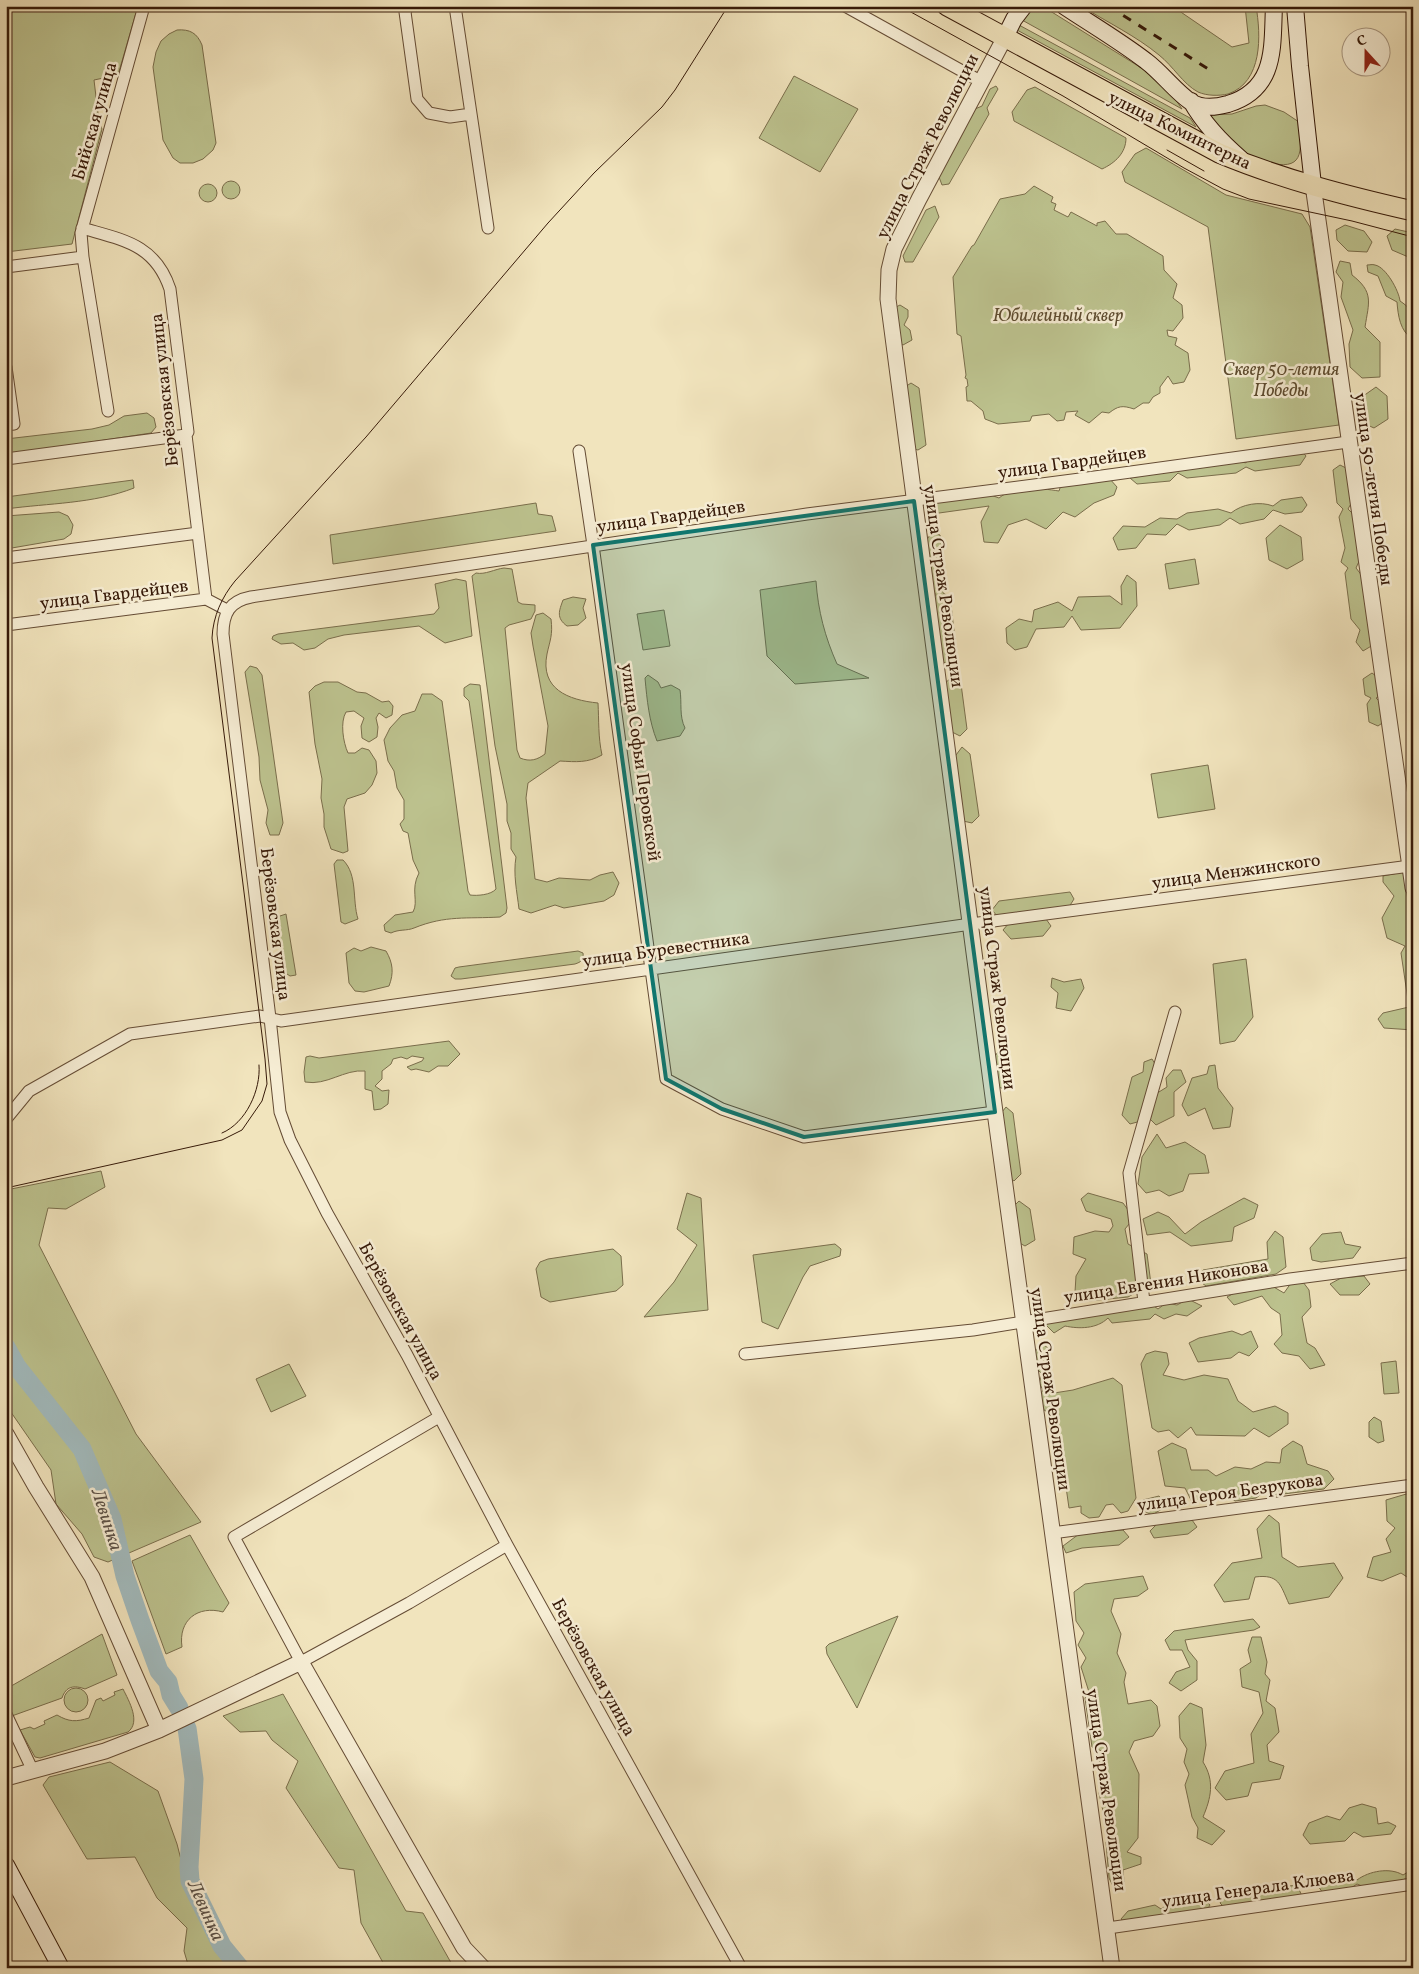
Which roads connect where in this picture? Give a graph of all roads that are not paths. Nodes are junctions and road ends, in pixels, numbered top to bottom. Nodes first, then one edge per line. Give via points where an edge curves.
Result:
1 (144, 6) edge
2 (408, 6) edge
3 (455, 6) edge
4 (845, 6) edge
5 (947, 6) edge
6 (1024, 6) edge
7 (1064, 6) edge
8 (1274, 6) edge
9 (1295, 6) edge
10 (1005, 38) junction
11 (982, 82) junction
12 (1191, 101) junction
13 (471, 114) junction
14 (1248, 166) junction
15 (1312, 186) junction
16 (1413, 211) edge
17 (82, 228) junction
18 (488, 228) dead end
19 (84, 257) junction
20 (6, 267) edge
21 (6, 367) edge
22 (108, 411) dead end
23 (6, 425) edge
24 (186, 435) junction
25 (1348, 442) junction
26 (578, 451) dead end
27 (6, 459) edge
28 (914, 501) junction
29 (198, 533) junction
30 (594, 545) junction
31 (6, 558) edge
32 (206, 599) junction
33 (227, 610) junction
34 (6, 625) edge
35 (1410, 866) junction
36 (1413, 888) edge
37 (1068, 912) joint
38 (971, 924) junction
39 (651, 969) junction
40 (1174, 1012) dead end
41 (270, 1018) junction
42 (994, 1112) junction
43 (6, 1119) edge
44 (1413, 1263) edge
45 (1144, 1302) junction
46 (1024, 1322) junction
47 (745, 1354) dead end
48 (439, 1417) junction
49 (6, 1434) edge
50 (1413, 1485) edge
51 (1052, 1533) junction
52 (507, 1545) junction
53 (301, 1662) junction
54 (6, 1714) edge
55 (159, 1730) junction
56 (33, 1771) junction
57 (6, 1778) edge
58 (6, 1865) edge
59 (1413, 1884) edge
60 (1108, 1928) junction
61 (61, 1968) edge
62 (483, 1968) edge
63 (741, 1968) edge
64 (1112, 1968) edge

1 - 17 street, Бийская улица
2 - 13 street via 405,12 417,99 428,113 450,117
3 - 13 street
4 - 11 street
5 - 10 main road, улица Коминтерна
6 - 10 main road
7 - 12 main road, улица Коминтерна via 1145,60
8 - 12 main road, улица Коминтерна via 1272,56 1256,88 1247,96 1227,104 1207,107
9 - 15 main road
10 - 11 street, улица Страж Революции
10 - 14 main road, улица Коминтерна via 1219,154
11 - 28 street, улица Страж Революции via 914,208 894,249 889,270 891,331
12 - 14 main road via 1218,140
13 - 18 street
14 - 15 main road, улица Коминтерна
15 - 16 main road, улица Коминтерна
15 - 25 street, улица 50-летия Победы
17 - 19 street, Бийская улица
17 - 24 street, Берёзовская улица via 141,248 164,272 170,289
19 - 20 street
19 - 22 street, Бийская улица
21 - 23 street via 14,424
24 - 27 street
24 - 29 street, Берёзовская улица
25 - 28 street, улица Гвардейцев
25 - 35 street, улица 50-летия Победы
26 - 30 street, улица Софьи Перовской
28 - 30 street, улица Гвардейцев
28 - 38 street, улица Страж Революции
29 - 31 street
29 - 32 street, Берёзовская улица
30 - 33 street, улица Гвардейцев via 251,597 233,603
30 - 39 street, улица Софьи Перовской
32 - 33 street, улица Гвардейцев
32 - 34 street, улица Гвардейцев
33 - 41 street, Берёзовская улица via 223,634
35 - 36 street, улица 50-летия Победы
35 - 37 street, улица Менжинского
37 - 38 street, улица Буревестника
38 - 39 street, улица Буревестника
38 - 42 street, улица Страж Революции
39 - 41 street, улица Буревестника via 281,1021
39 - 42 street, улица Софьи Перовской via 666,1079 722,1109 804,1137
40 - 45 street via 1129,1173
41 - 43 street, улица Буревестника via 260,1016 130,1034 29,1090
41 - 48 street, Берёзовская улица via 280,1112 290,1140
42 - 46 street, улица Страж Революции
44 - 45 street, улица Евгения Никонова
45 - 46 street, улица Евгения Никонова
46 - 47 street, улица Евгения Никонова
46 - 51 street, улица Страж Революции
48 - 52 street, Берёзовская улица
48 - 53 street via 234,1537
49 - 55 street via 92,1577
50 - 51 street, улица Героя Безрукова
51 - 60 street, улица Страж Революции
52 - 53 street
52 - 63 street, Берёзовская улица
53 - 55 street
53 - 62 street via 464,1948
54 - 56 street
55 - 56 street via 105,1751
56 - 57 street
58 - 61 main road
59 - 60 street, улица Генерала Клюева
60 - 64 street, улица Страж Революции

